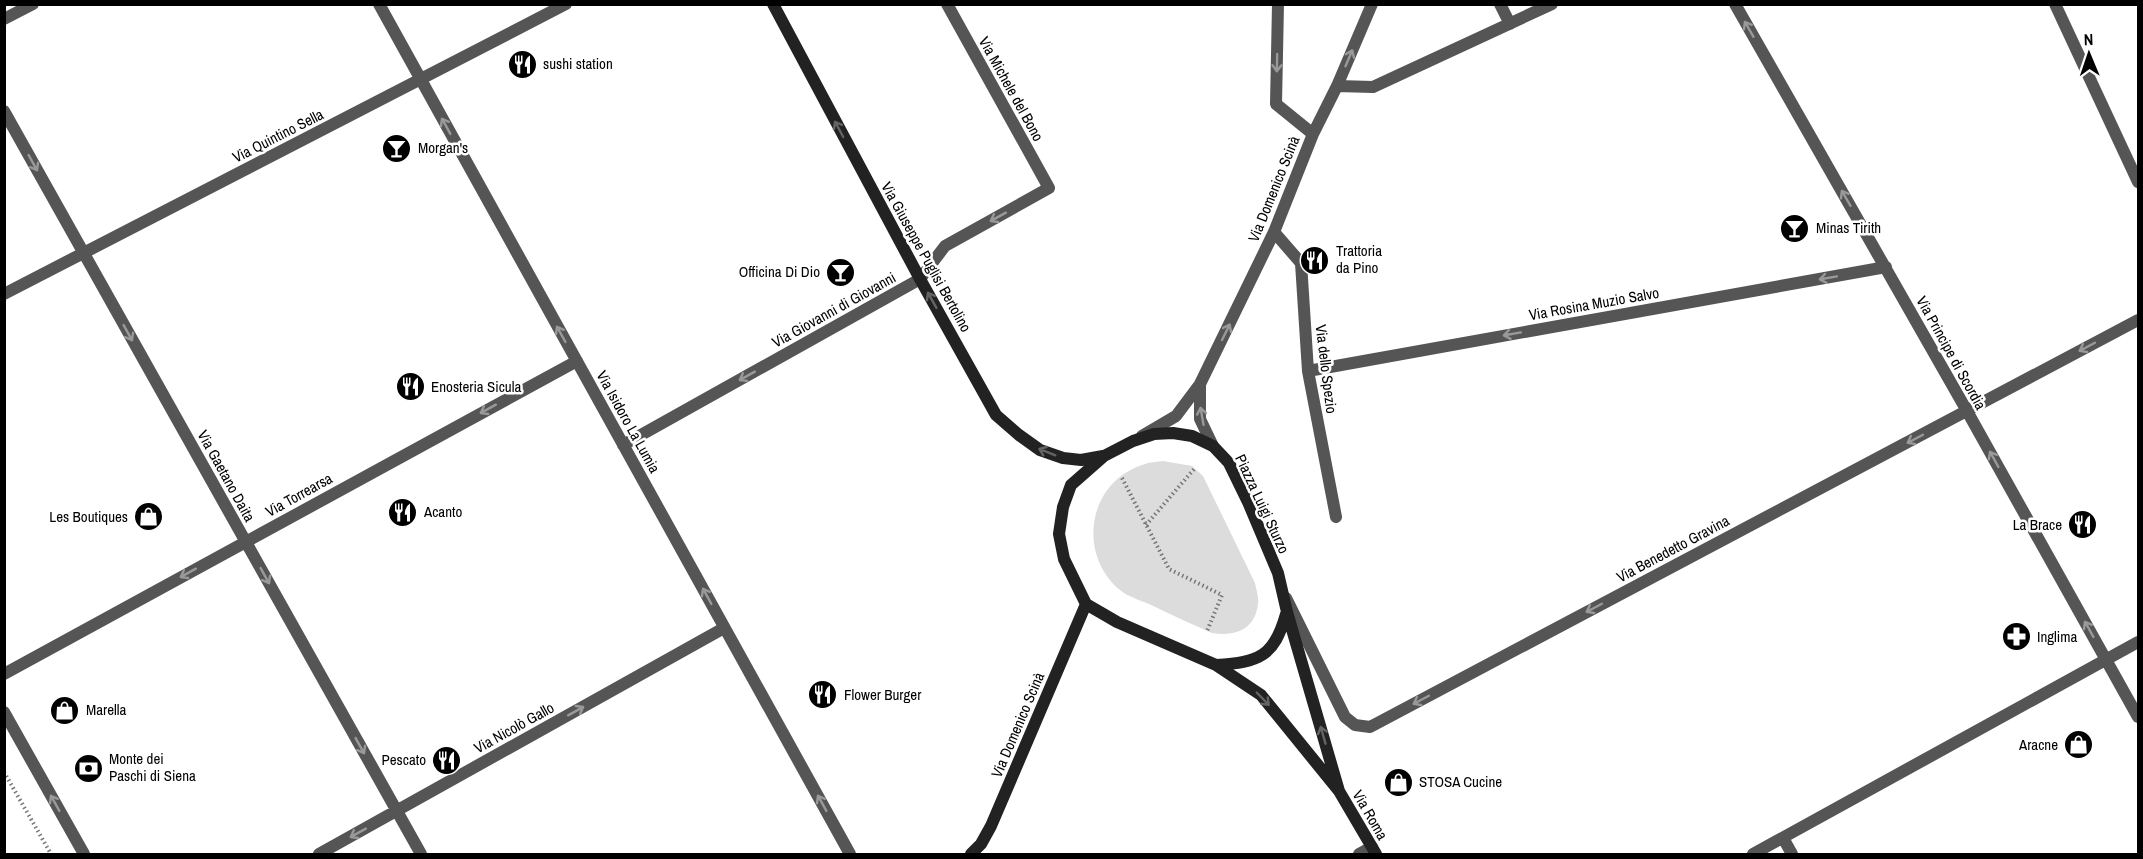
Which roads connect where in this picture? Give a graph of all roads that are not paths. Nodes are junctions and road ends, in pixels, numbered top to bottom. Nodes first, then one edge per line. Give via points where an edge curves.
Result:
1 (33, 4) edge
2 (379, 4) edge
3 (566, 4) edge
4 (773, 4) edge
5 (947, 4) edge
6 (1278, 4) edge
7 (1372, 4) edge
8 (1500, 4) edge
9 (1552, 4) edge
10 (1735, 4) edge
11 (2055, 4) edge
12 (4, 19) edge
13 (1510, 24) junction
14 (420, 80) junction
15 (1337, 86) junction
16 (4, 111) edge
17 (1313, 134) junction
18 (2139, 182) edge
19 (1049, 188) joint
20 (1274, 232) junction
21 (83, 253) junction
22 (1886, 267) junction
23 (920, 279) junction
24 (4, 294) edge
25 (2139, 320) edge
26 (576, 361) junction
27 (1308, 371) junction
28 (1200, 384) junction
29 (1967, 411) junction
30 (1133, 441) junction
31 (623, 445) junction
32 (1214, 446) junction
33 (1104, 456) junction
34 (1336, 517) dead end
35 (246, 541) junction
36 (1283, 592) junction
37 (1086, 604) junction
38 (1287, 612) junction
39 (724, 628) junction
40 (2139, 642) edge
41 (2106, 660) junction
42 (1216, 665) junction
43 (4, 674) edge
44 (4, 712) edge
45 (2139, 717) edge
46 (1339, 791) junction
47 (397, 811) junction
48 (1783, 838) junction
49 (1374, 851) edge
50 (84, 855) edge
51 (319, 855) edge
52 (421, 855) edge
53 (850, 855) edge
54 (971, 855) edge
55 (1359, 855) edge
56 (1754, 855) edge
57 (1792, 855) edge

1 - 12 street
2 - 14 street, Via Isidoro La Lumia
3 - 14 street, Via Quintino Sella
23 -> 4 street, Via Giuseppe Puglisi Bertolino
5 - 19 street, Via Michele del Bono
6 -> 17 street via 1276,104
15 -> 7 street, Via Domenico Scinà
8 - 13 street
9 - 13 street
22 -> 10 street, Via Principe di Scordia
11 - 18 street
13 - 15 street via 1373,87
14 - 21 street, Via Quintino Sella
26 -> 14 street, Via Isidoro La Lumia
15 - 17 street, Via Domenico Scinà
16 -> 21 street, Via Gaetano Daita
17 - 20 street, Via Domenico Scinà
19 -> 23 street, Via Giovanni di Giovanni via 945,246
20 - 27 street, Via dello Spezio via 1301,263
28 -> 20 street, Via Domenico Scinà
21 - 24 street, Via Quintino Sella
21 -> 35 street, Via Gaetano Daita
22 -> 27 street, Via Rosina Muzio Salvo
22 - 29 street, Via Principe di Scordia
23 -> 31 street, Via Giovanni di Giovanni
33 -> 23 street, Via Giuseppe Puglisi Bertolino via 1081,460 1040,450 996,415
25 -> 29 street, Via Benedetto Gravina
26 - 31 street, Via Isidoro La Lumia
26 -> 35 street, Via Torrearsa
27 - 34 street, Via dello Spezio
28 - 30 street, Via Domenico Scinà via 1176,416
32 -> 28 street via 1200,419
29 -> 36 street, Via Benedetto Gravina via 1370,727 1354,725 1345,717
41 -> 29 street, Via Principe di Scordia
30 - 32 street, Piazza Luigi Sturzo via 1173,433
30 - 33 street, Piazza Luigi Sturzo
39 -> 31 street, Via Isidoro La Lumia
32 - 36 street, Piazza Luigi Sturzo via 1229,463 1248,502
33 - 37 street, Piazza Luigi Sturzo via 1071,485 1059,534 1064,559
35 -> 43 street, Via Torrearsa
35 -> 47 street, Via Gaetano Daita
36 - 38 street, Piazza Luigi Sturzo
37 - 42 street via 1117,622
37 - 54 street, Via Domenico Scinà via 991,826
38 - 42 street via 1271,649 1256,659
46 -> 38 street, Piazza Luigi Sturzo
47 -> 39 street, Via Nicolò Gallo
53 -> 39 street, Via Isidoro La Lumia
40 - 41 street
41 - 45 street, Via Principe di Scordia
41 - 48 street
42 -> 46 street via 1261,695
50 -> 44 street
46 - 49 street, Via Roma
47 -> 51 street, Via Nicolò Gallo
47 - 52 street, Via Gaetano Daita
48 - 56 street
48 - 57 street
49 - 55 street

